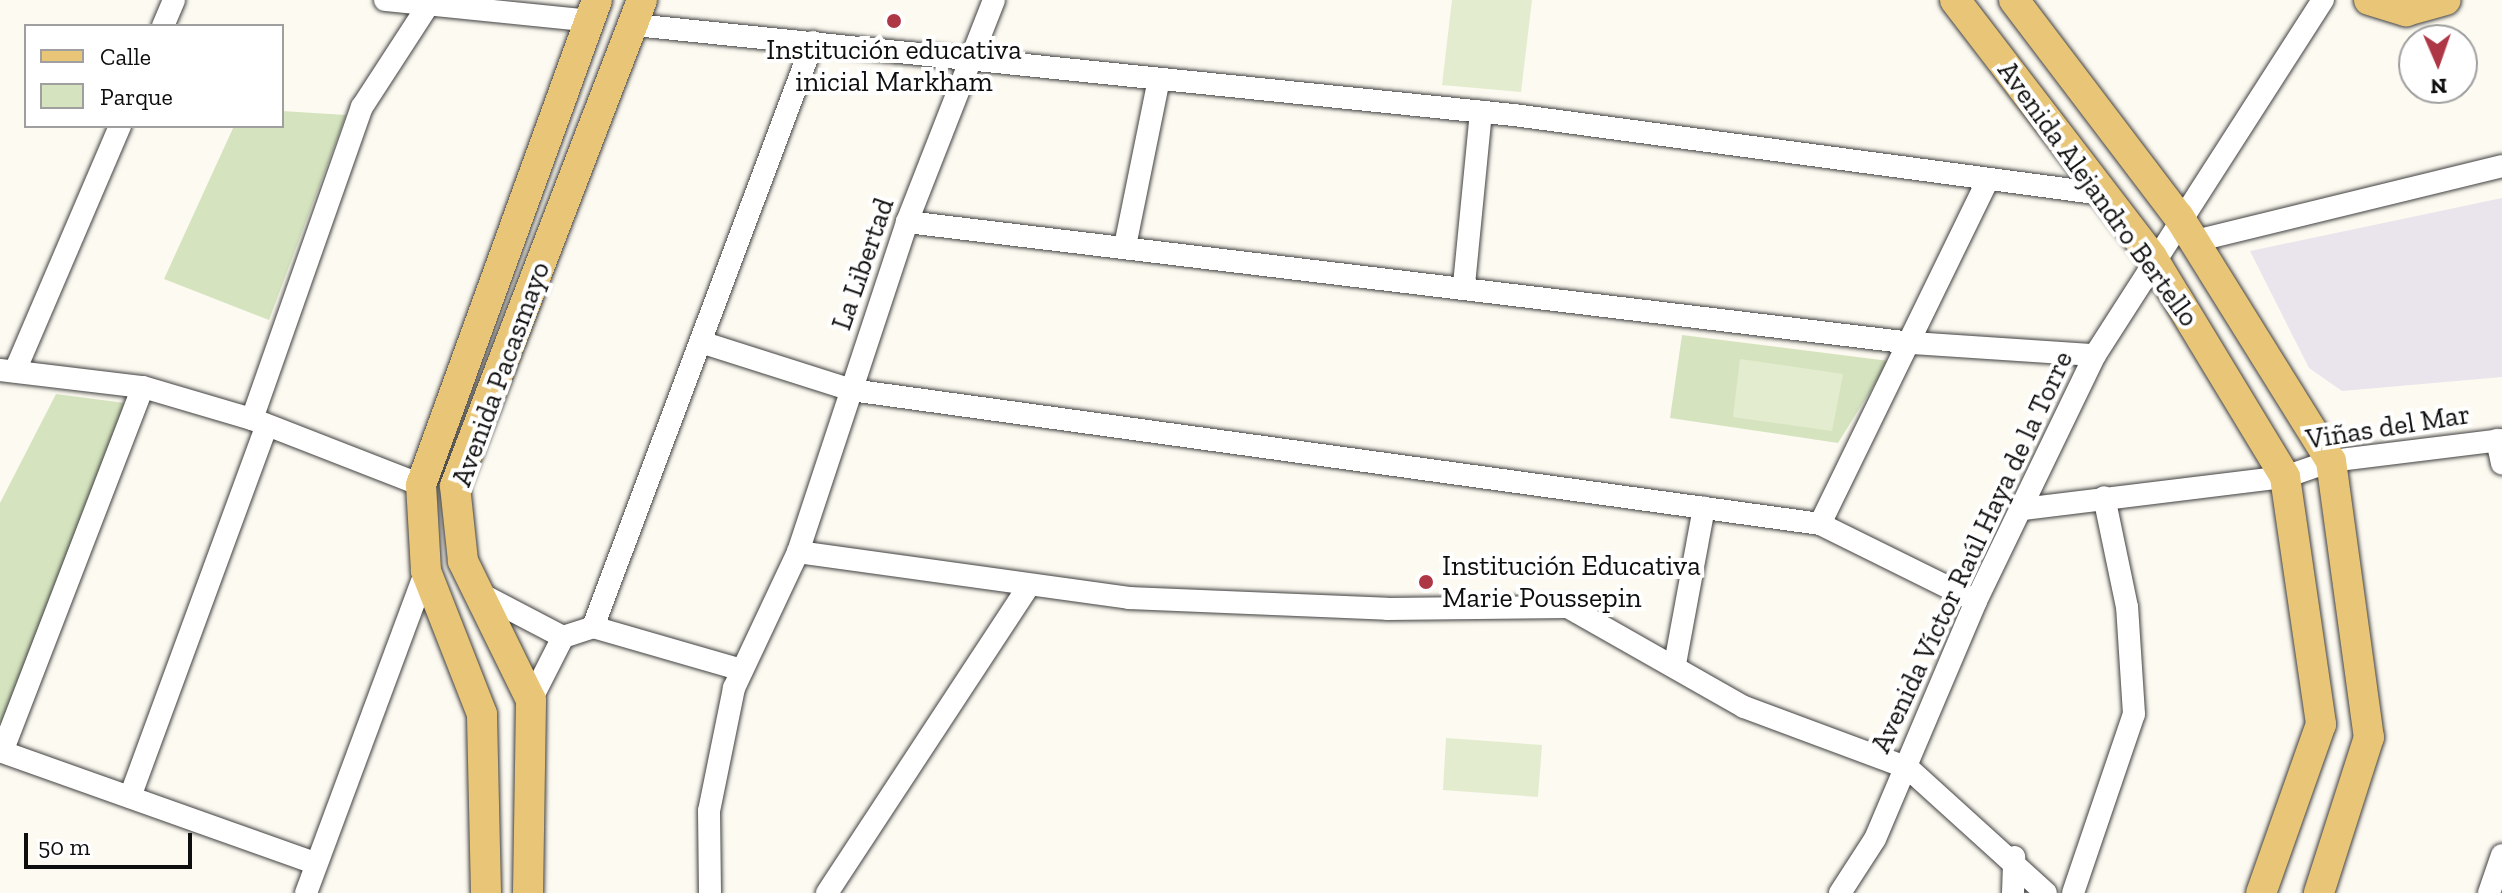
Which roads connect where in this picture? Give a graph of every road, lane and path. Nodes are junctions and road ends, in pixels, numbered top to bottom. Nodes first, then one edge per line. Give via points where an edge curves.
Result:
1 (174, 0) edge
2 (385, 0) edge
3 (994, 0) edge
4 (1955, 0) edge
5 (2014, 0) edge
6 (2323, 0) edge
7 (2369, 0) edge
8 (2446, 0) edge
9 (429, 4) junction
10 (594, 10) edge
11 (639, 12) edge
12 (164, 24) edge
13 (813, 42) junction
14 (974, 60) junction
15 (1159, 79) junction
16 (1481, 112) junction
17 (119, 128) edge
18 (2502, 166) edge
19 (1988, 180) junction
20 (2102, 194) junction
21 (907, 222) junction
22 (2187, 229) junction
23 (1125, 246) junction
24 (2152, 257) junction
25 (1464, 285) junction
26 (701, 342) junction
27 (1912, 343) junction
28 (2095, 355) junction
29 (465, 365) junction
30 (8, 371) edge
31 (496, 376) junction
32 (143, 387) junction
33 (851, 390) junction
34 (260, 422) junction
35 (2500, 440) edge
36 (2331, 461) junction
37 (2502, 463) edge
38 (2285, 477) junction
39 (421, 485) junction
40 (2104, 497) junction
41 (1704, 508) junction
42 (2023, 509) junction
43 (1820, 524) junction
44 (798, 552) junction
45 (426, 571) junction
46 (1027, 588) junction
47 (477, 592) junction
48 (1976, 601) junction
49 (593, 627) junction
50 (563, 637) junction
51 (1675, 664) junction
52 (742, 670) junction
53 (531, 700) junction
54 (1, 751) edge
55 (1908, 768) junction
56 (130, 797) junction
57 (2502, 855) edge
58 (2014, 857) junction
59 (314, 863) junction
60 (306, 893) edge
61 (486, 893) edge
62 (528, 893) edge
63 (710, 893) edge
64 (827, 893) edge
65 (1840, 893) edge
66 (2013, 893) edge
67 (2046, 893) edge
68 (2073, 893) edge
69 (2261, 893) edge
70 (2319, 893) edge
71 (2489, 893) edge

1 - 12 street
2 - 9 street
3 - 14 street, La Libertad
4 - 20 main road, Avenida Alejandro Bertello
5 - 22 main road, Avenida Alejandro Bertello
6 - 22 street, Avenida Víctor Raúl Haya de la Torre
7 - 8 main road via 2406,11
9 - 10 street
9 - 34 street via 362,107
10 - 29 main road, Avenida Pacasmayo
11 - 13 street
11 - 31 main road, Avenida Pacasmayo
13 - 14 street
13 - 26 street
14 - 15 street
14 - 21 street, La Libertad
15 - 16 street
15 - 23 street
16 - 19 street via 1780,146
16 - 25 street
17 - 30 street
18 - 22 street
19 - 20 street
19 - 27 street
20 - 24 main road, Avenida Alejandro Bertello
21 - 23 street
21 - 33 street, La Libertad
22 - 24 street, Avenida Víctor Raúl Haya de la Torre
22 - 36 main road, Avenida Alejandro Bertello
23 - 25 street
24 - 28 street, Avenida Víctor Raúl Haya de la Torre
24 - 38 main road, Avenida Alejandro Bertello
25 - 27 street
26 - 33 street
26 - 49 street
27 - 28 street
27 - 43 street
28 - 42 street, Avenida Víctor Raúl Haya de la Torre
29 - 31 main road
29 - 39 main road, Avenida Pacasmayo
30 - 32 street
31 - 47 main road, Avenida Pacasmayo via 455,486 463,561
32 - 34 street
32 - 54 street
33 - 41 street
33 - 44 street, La Libertad
34 - 39 street
34 - 56 street
35 - 36 street, Viñas del Mar
35 - 37 street
36 - 38 street, Viñas del Mar
36 - 70 main road, Avenida Alejandro Bertello via 2369,737
38 - 40 street, Viñas del Mar
38 - 69 main road, Avenida Alejandro Bertello via 2321,724
39 - 45 main road, Avenida Pacasmayo
40 - 42 street, Viñas del Mar
40 - 68 street via 2127,607 2134,714
41 - 43 street
41 - 51 street
42 - 48 street, Avenida Víctor Raúl Haya de la Torre
43 - 48 street
44 - 46 street
44 - 52 street, La Libertad
45 - 59 street
45 - 61 main road, Avenida Pacasmayo via 482,714
46 - 51 street via 1387,609 1568,607
46 - 64 street
47 - 50 street
47 - 53 main road, Avenida Pacasmayo
48 - 55 street, Avenida Víctor Raúl Haya de la Torre
49 - 50 street
49 - 52 street
50 - 53 street
51 - 55 street via 1744,707
52 - 63 street, La Libertad via 719,741
53 - 62 main road, Avenida Pacasmayo
54 - 56 street
55 - 58 street
55 - 65 street, Avenida Víctor Raúl Haya de la Torre
56 - 59 street
57 - 71 street
58 - 66 street
58 - 67 street
59 - 60 street

